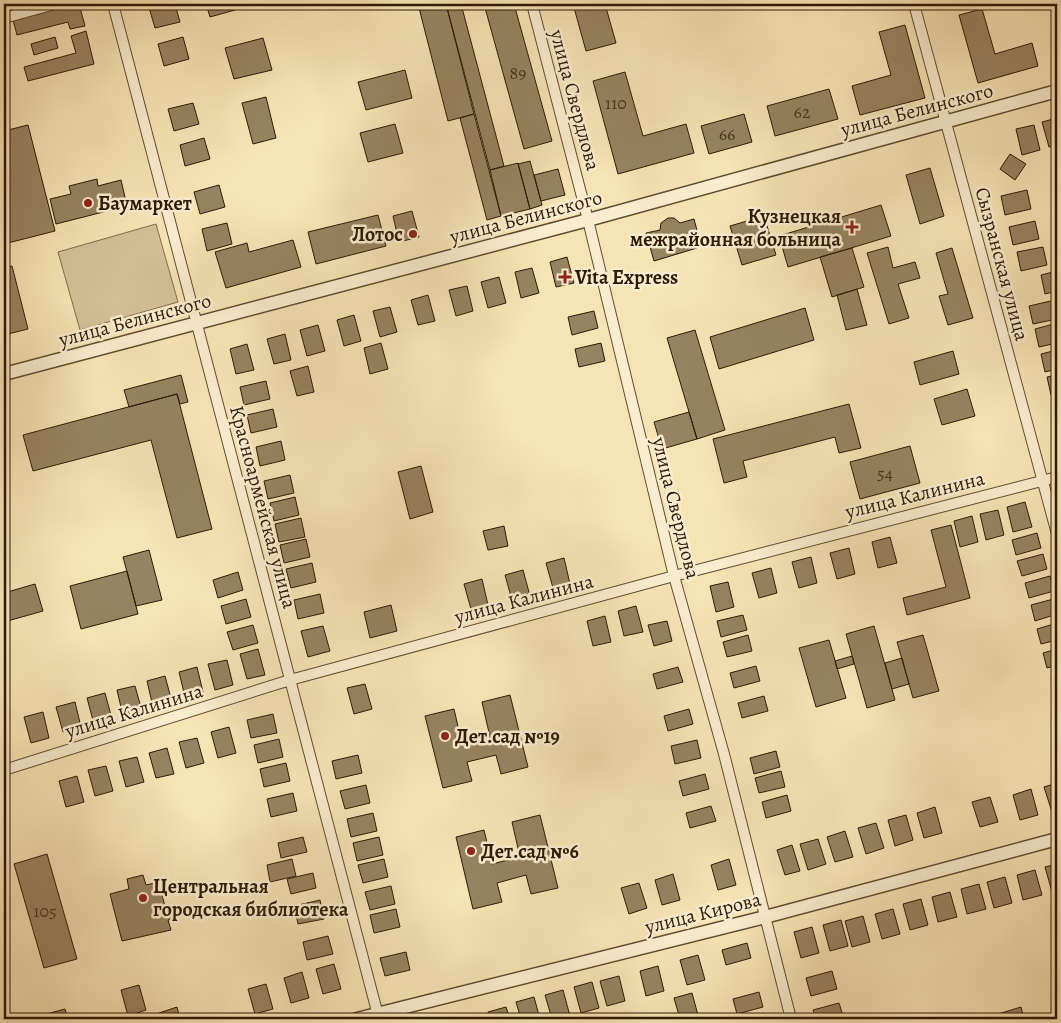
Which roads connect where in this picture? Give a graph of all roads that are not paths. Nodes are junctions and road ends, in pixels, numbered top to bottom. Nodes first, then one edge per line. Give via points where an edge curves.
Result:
1 (55, 4) edge
2 (113, 4) edge
3 (532, 4) edge
4 (914, 4) edge
5 (4, 18) edge
6 (1057, 90) edge
7 (946, 122) junction
8 (588, 220) junction
9 (196, 323) junction
10 (4, 374) edge
11 (1057, 477) edge
12 (1043, 481) junction
13 (1057, 534) edge
14 (674, 576) junction
15 (290, 680) junction
16 (4, 770) edge
17 (1057, 839) edge
18 (765, 917) junction
19 (378, 1016) edge
20 (357, 1019) edge
21 (791, 1019) edge

1 - 5 street
2 - 9 street, Красноармейская улица
3 - 8 street, улица Свердлова
4 - 7 street, Сызранская улица
6 - 7 street, улица Белинского
7 - 8 street, улица Белинского
7 - 12 street, Сызранская улица
8 - 9 street, улица Белинского
8 - 14 street, улица Свердлова
9 - 10 street, улица Белинского
9 - 15 street, Красноармейская улица
11 - 12 street, улица Калинина
12 - 13 street, Сызранская улица
12 - 14 street, улица Калинина
14 - 15 street, улица Калинина
14 - 18 street, улица Свердлова
15 - 16 street, улица Калинина
15 - 19 street, Красноармейская улица
17 - 18 street, улица Кирова
18 - 19 street, улица Кирова
18 - 21 street, улица Свердлова
19 - 20 street, улица Кирова

